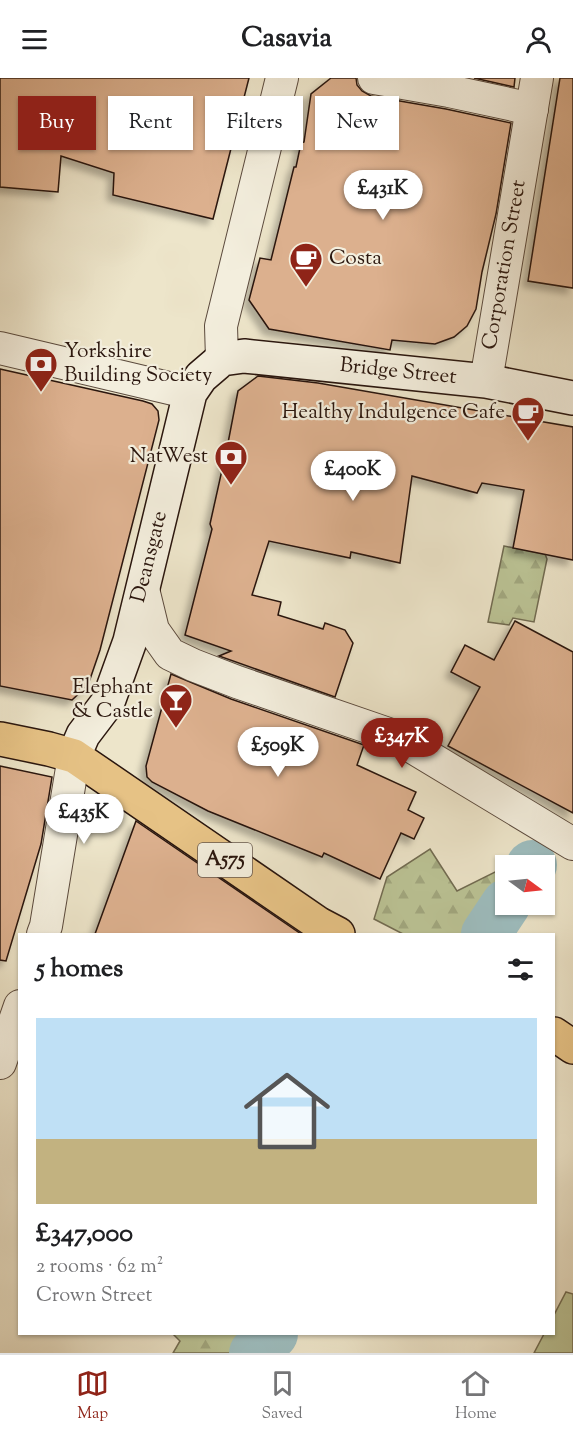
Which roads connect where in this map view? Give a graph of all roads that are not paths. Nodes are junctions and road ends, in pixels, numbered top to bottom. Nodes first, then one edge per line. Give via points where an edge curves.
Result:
1 (282, 78) edge
2 (374, 78) edge
3 (537, 78) edge
4 (532, 109) junction
5 (0, 348) edge
6 (222, 359) junction
7 (486, 381) junction
8 (190, 393) junction
9 (573, 398) edge
10 (143, 589) junction
11 (0, 739) edge
12 (74, 756) junction
13 (573, 844) edge
14 (43, 933) edge
15 (336, 933) edge
16 (18, 1012) edge
17 (555, 1027) edge
18 (573, 1033) edge
19 (555, 1035) edge
20 (573, 1047) edge
21 (0, 1063) edge

1 - 6 street via 221,326
2 - 4 street
3 - 4 street, Corporation Street
4 - 7 street, Corporation Street
5 - 8 street
6 - 7 street, Bridge Street via 244,356
6 - 8 street, Deansgate
7 - 9 street, Bridge Street
8 - 10 street, Deansgate
10 - 12 street, Deansgate via 108,702 83,735
10 - 13 street via 153,630 170,654 237,682 394,736
11 - 12 main road, A575
12 - 14 street
12 - 15 main road, A575
16 - 21 street
17 - 18 main road
19 - 20 main road

